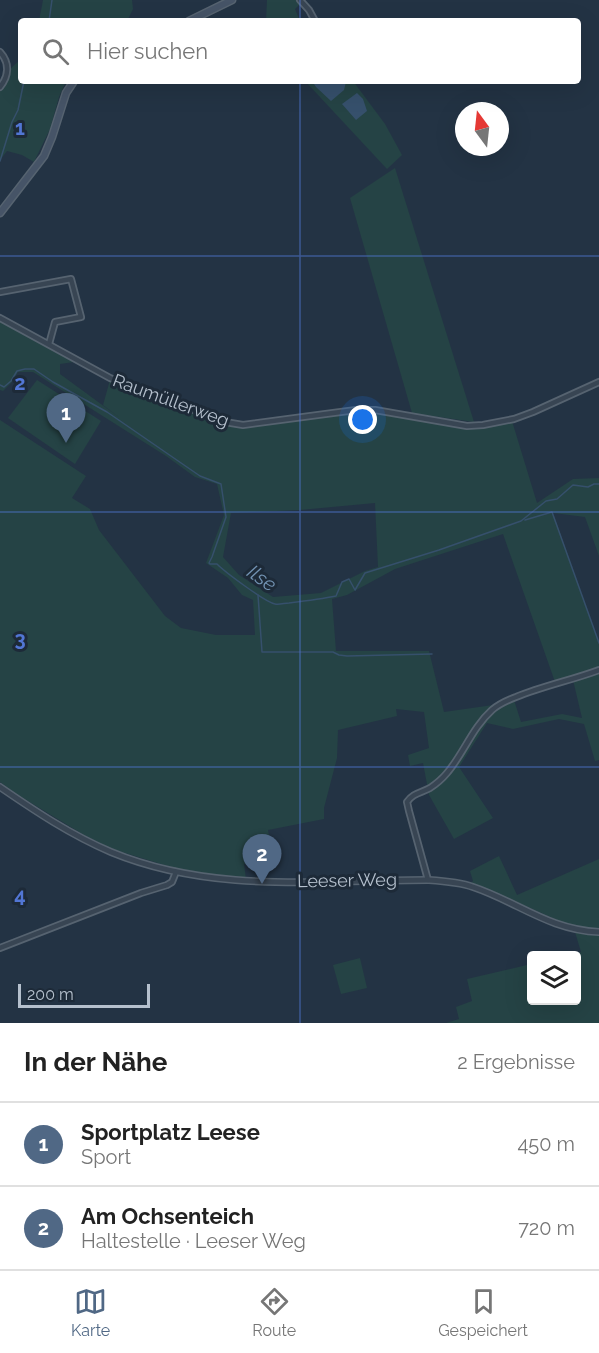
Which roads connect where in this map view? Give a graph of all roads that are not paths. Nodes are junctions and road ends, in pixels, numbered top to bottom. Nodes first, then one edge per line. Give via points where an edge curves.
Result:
1 (232, 0) edge
2 (300, 0) edge
3 (195, 18) edge
4 (313, 18) edge
5 (0, 52) edge
6 (72, 84) edge
7 (0, 87) edge
8 (0, 213) edge
9 (0, 292) edge
10 (0, 318) edge
11 (49, 344) junction
12 (599, 382) edge
13 (599, 670) edge
14 (0, 787) edge
15 (176, 872) junction
16 (428, 880) junction
17 (599, 932) edge
18 (0, 948) edge

1 - 3 main road
2 - 4 street
5 - 7 street via 8,70
6 - 8 main road via 44,156
9 - 11 street via 72,279 81,316 55,322
10 - 11 street, Raumüllerweg
11 - 12 street, Raumüllerweg via 110,378 225,422 243,425 375,410 467,426 483,425 533,412
13 - 16 street, Leeser Weg via 533,690 493,708 449,771 429,788 411,796 407,802
14 - 15 street, Leeser Weg via 81,838 110,852
15 - 16 street, Leeser Weg via 249,882
15 - 18 street via 167,885
16 - 17 street, Leeser Weg via 474,887 556,925

